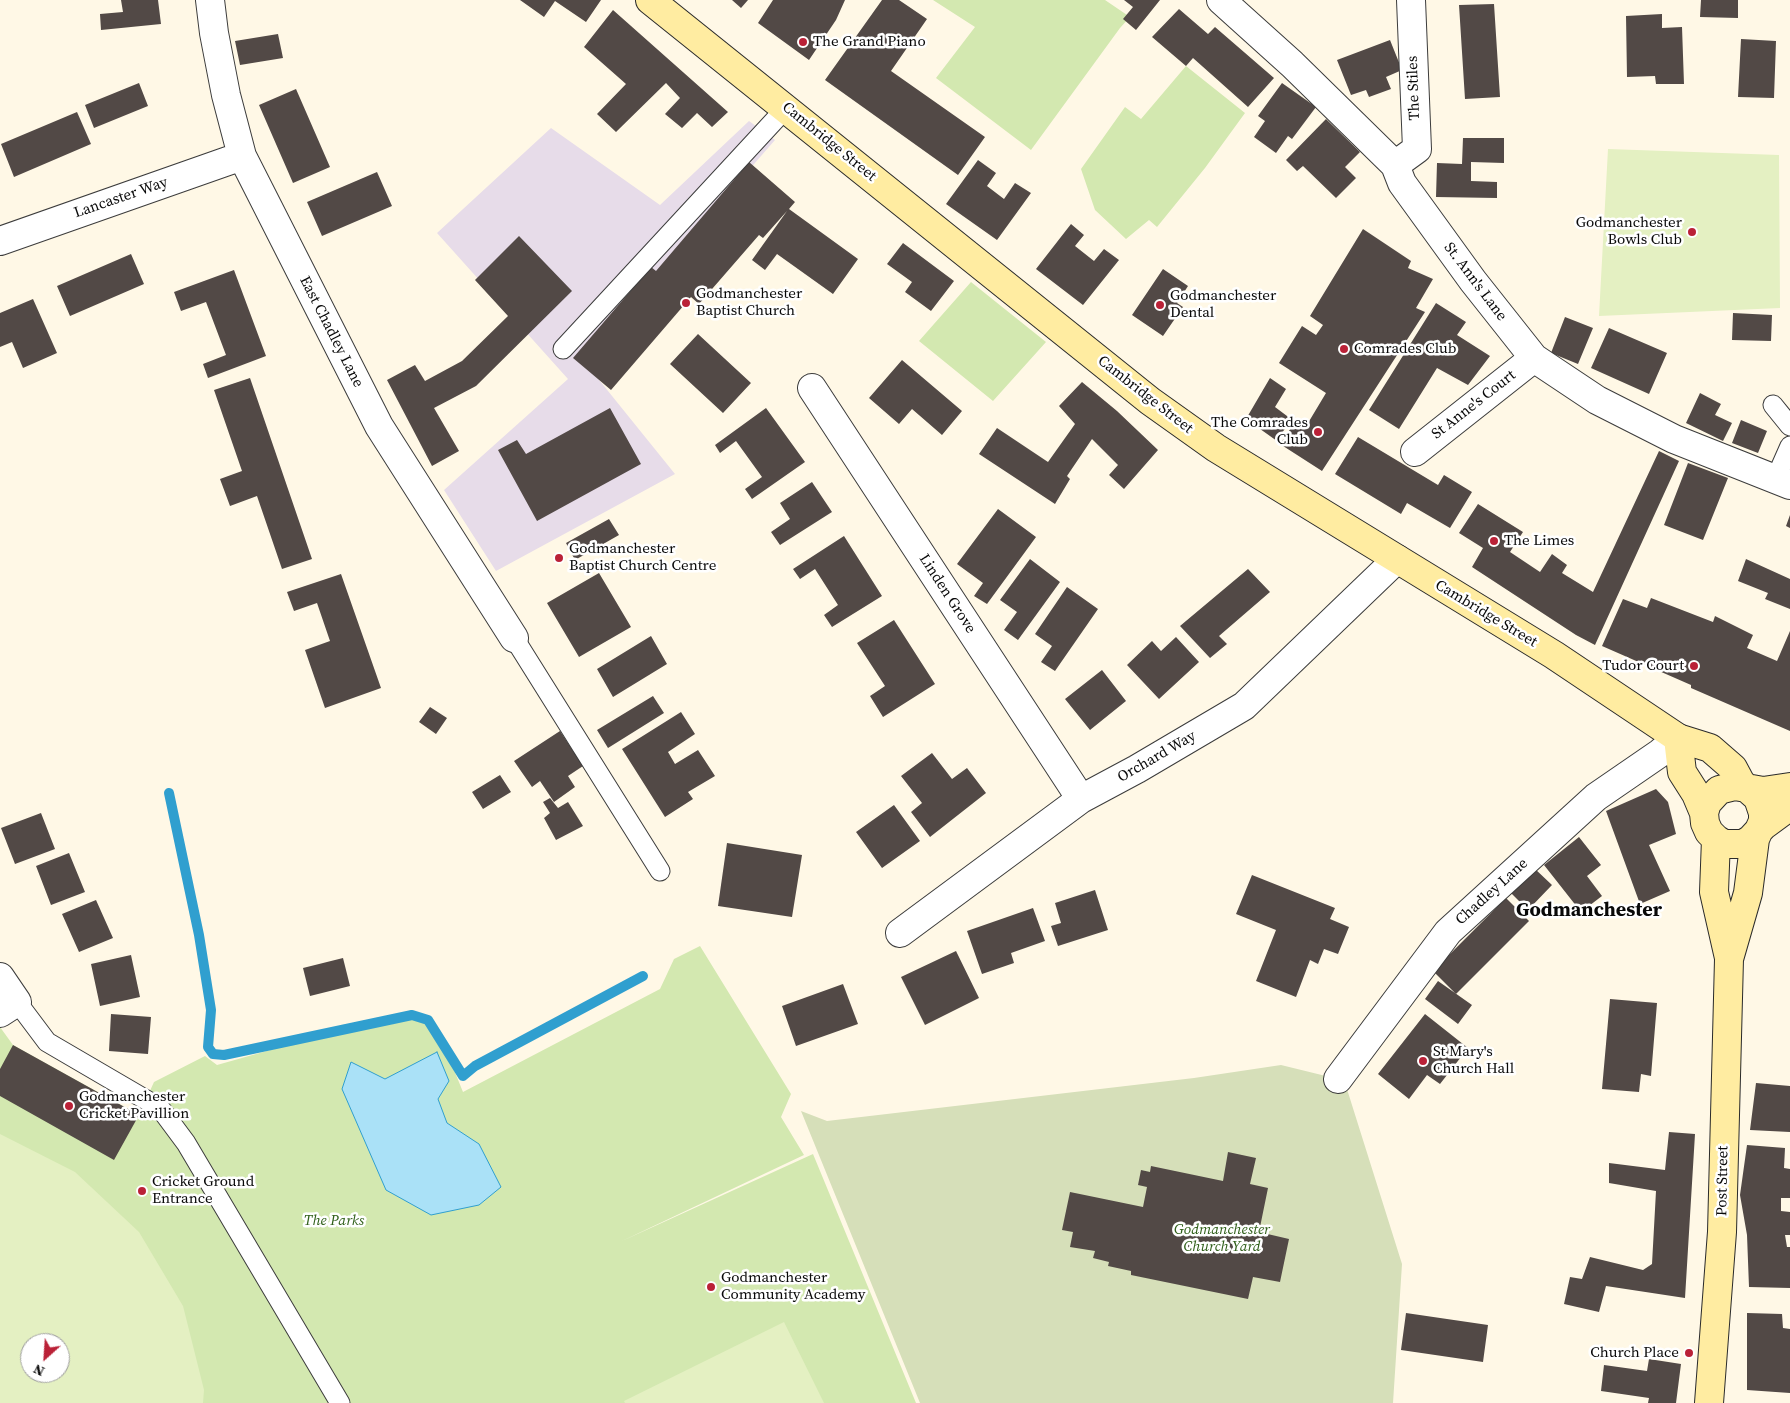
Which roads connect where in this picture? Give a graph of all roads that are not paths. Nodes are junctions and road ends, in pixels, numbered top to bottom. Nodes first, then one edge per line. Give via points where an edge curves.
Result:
1 (210, 0) edge
2 (650, 0) edge
3 (1221, 0) edge
4 (1411, 0) edge
5 (786, 108) junction
6 (242, 156) junction
7 (1394, 165) junction
8 (0, 241) edge
9 (563, 349) dead end
10 (1534, 358) junction
11 (812, 388) dead end
12 (1773, 405) dead end
13 (1790, 426) edge
14 (1790, 446) edge
15 (1414, 452) dead end
16 (1783, 483) edge
17 (1397, 559) junction
18 (514, 638) joint
19 (1678, 738) junction
20 (1790, 788) edge
21 (1748, 789) junction
22 (1081, 799) junction
23 (1790, 806) edge
24 (1704, 813) junction
25 (1758, 833) junction
26 (1716, 839) junction
27 (660, 871) dead end
28 (900, 933) dead end
29 (1729, 959) junction
30 (0, 977) edge
31 (9, 1007) edge
32 (1338, 1079) dead end
33 (340, 1403) edge
34 (1709, 1403) edge

1 - 6 street, East Chadley Lane via 226,96
2 - 5 main road, Cambridge Street
3 - 7 street, St. Ann's Lane via 1292,64
4 - 7 street, The Stiles via 1416,149
5 - 9 lane
5 - 17 main road, Cambridge Street via 1150,401 1216,448
6 - 8 street, Lancaster Way
6 - 18 street, East Chadley Lane via 379,426
7 - 10 street, St. Ann's Lane via 1402,183 1472,281
10 - 15 street, St Anne's Court
10 - 16 street, St. Ann's Lane via 1597,400 1674,439
11 - 22 street, Linden Grove
12 - 13 lane
14 - 16 lane
17 - 19 main road, Cambridge Street via 1554,655
17 - 22 street, Orchard Way via 1244,706
18 - 27 lane
19 - 21 main road, Cambridge Street via 1710,748 1733,768
19 - 24 main road via 1682,772
19 - 32 street, Chadley Lane via 1596,797 1448,932
20 - 21 main road
21 - 24 main road via 1735,786 1719,790 1707,803
21 - 25 main road via 1758,798 1763,814
22 - 28 street, Orchard Way
23 - 25 main road
24 - 26 main road via 1709,832
25 - 26 main road via 1743,844 1724,844
25 - 29 main road, Post Street via 1748,893
26 - 29 main road, Post Street via 1714,892
29 - 34 main road, Post Street via 1722,1232
30 - 31 street
31 - 33 lane via 47,1042 160,1108 186,1143

